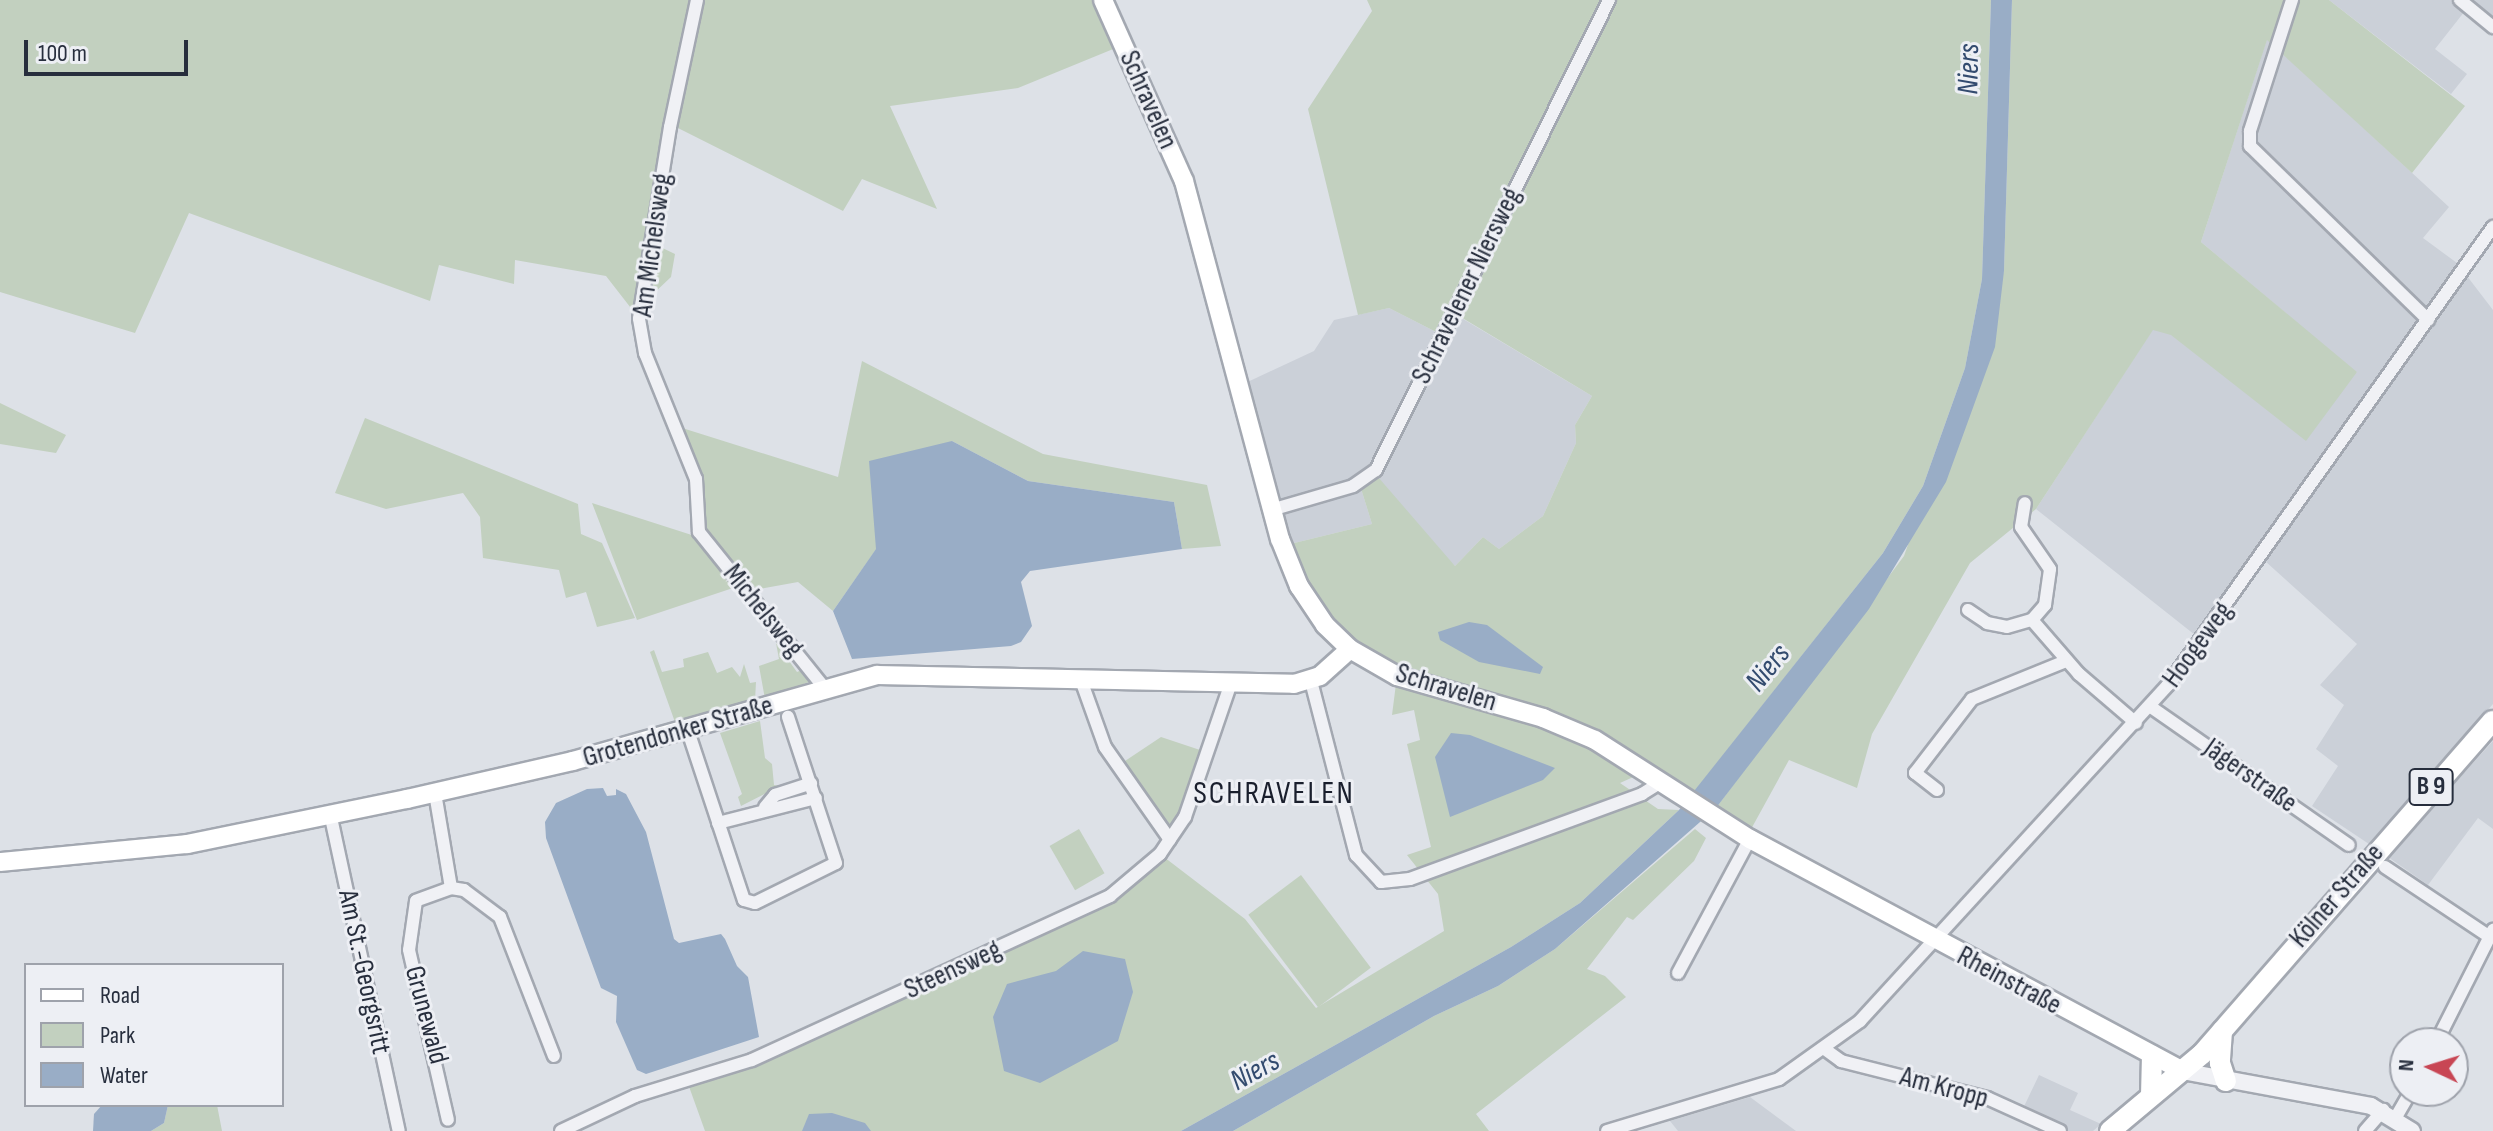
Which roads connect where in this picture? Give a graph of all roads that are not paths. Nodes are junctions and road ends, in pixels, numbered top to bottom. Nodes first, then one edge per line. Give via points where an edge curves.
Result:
1 (697, 0) edge
2 (1103, 0) edge
3 (1609, 0) edge
4 (2292, 0) edge
5 (2460, 0) edge
6 (2493, 27) edge
7 (2493, 227) edge
8 (2428, 320) junction
9 (2025, 503) dead end
10 (1271, 510) junction
11 (699, 532) joint
12 (1968, 610) dead end
13 (2032, 620) junction
14 (1350, 649) junction
15 (2066, 661) junction
16 (1081, 680) junction
17 (1311, 681) junction
18 (1231, 683) junction
19 (826, 690) junction
20 (2151, 707) junction
21 (788, 717) dead end
22 (2493, 721) edge
23 (2136, 723) junction
24 (688, 731) junction
25 (811, 783) junction
26 (1670, 786) junction
27 (1937, 790) dead end
28 (435, 793) junction
29 (816, 798) junction
30 (765, 807) junction
31 (330, 813) junction
32 (718, 823) junction
33 (1750, 839) junction
34 (1170, 840) junction
35 (2349, 845) dead end
36 (0, 862) edge
37 (2385, 867) dead end
38 (451, 888) junction
39 (2492, 933) edge
40 (1932, 940) junction
41 (1678, 973) dead end
42 (2444, 1027) edge
43 (2223, 1029) junction
44 (1826, 1050) junction
45 (554, 1056) dead end
46 (2152, 1056) junction
47 (2182, 1071) junction
48 (2226, 1081) junction
49 (2151, 1096) junction
50 (2395, 1107) edge
51 (2389, 1113) junction
52 (448, 1120) dead end
53 (399, 1131) edge
54 (561, 1131) edge
55 (1607, 1131) edge
56 (2060, 1131) edge
57 (2110, 1131) edge
58 (2365, 1131) edge
59 (2412, 1131) edge

1 - 11 street, Am Michelsweg via 639,319 645,353 696,479
2 - 10 main road, Schravelen via 1192,202
3 - 10 street, Schravelener Niersweg via 1376,470 1353,486
4 - 8 street via 2250,131 2250,146
5 - 6 street
7 - 8 street, Hoogeweg
8 - 20 street, Hoogeweg
9 - 13 street via 2021,527 2044,556 2052,581 2045,605
10 - 14 main road, Schravelen via 1299,586 1325,625
11 - 19 street, Michelsweg
12 - 13 street via 1996,626
13 - 15 street
14 - 17 main road
14 - 26 main road, Schravelen via 1397,676 1567,728
15 - 23 street
15 - 27 street via 1972,699 1915,773
16 - 18 main road, Grotendonker Straße
16 - 19 main road, Grotendonker Straße via 885,674
16 - 34 street via 1105,747
17 - 18 main road, Grotendonker Straße
17 - 26 street via 1356,855 1381,882 1425,873
18 - 34 street, Steensweg via 1185,817
19 - 24 main road, Grotendonker Straße
20 - 23 street, Hoogeweg
20 - 35 street, Jägerstraße
21 - 25 street
22 - 43 main road, Kölner Straße / B 9
23 - 40 street, Hoogeweg
24 - 28 main road, Grotendonker Straße
24 - 32 street
25 - 29 street
25 - 30 street via 775,795
26 - 33 main road, Rheinstraße
28 - 31 main road, Grotendonker Straße
28 - 38 street
29 - 30 street via 779,810
29 - 32 street via 835,866 755,903 744,900
30 - 32 street
31 - 36 main road, Grotendonker Straße via 158,849
31 - 53 street, Am St.-Georgsritt
33 - 40 main road, Rheinstraße
33 - 41 street
34 - 54 street, Steensweg via 1143,873 1110,896 752,1060 635,1096
37 - 39 street
38 - 45 street via 464,890 500,917
38 - 52 street, Grunewald via 416,901 409,950
39 - 42 street
40 - 44 street, Hoogeweg via 1871,1011
40 - 46 main road, Rheinstraße
43 - 47 main road, Kölner Straße / B 9
43 - 48 main road via 2220,1063
44 - 55 street, Hoogeweg via 1753,1090
44 - 56 street, Am Kropp via 1841,1061 1987,1098
46 - 47 main road, Rheinstraße
46 - 49 main road
47 - 48 street, Rheinstraße
47 - 49 main road, B 9
48 - 51 street, Rheinstraße
49 - 57 main road, B 9
50 - 51 street
51 - 58 street
51 - 59 street

